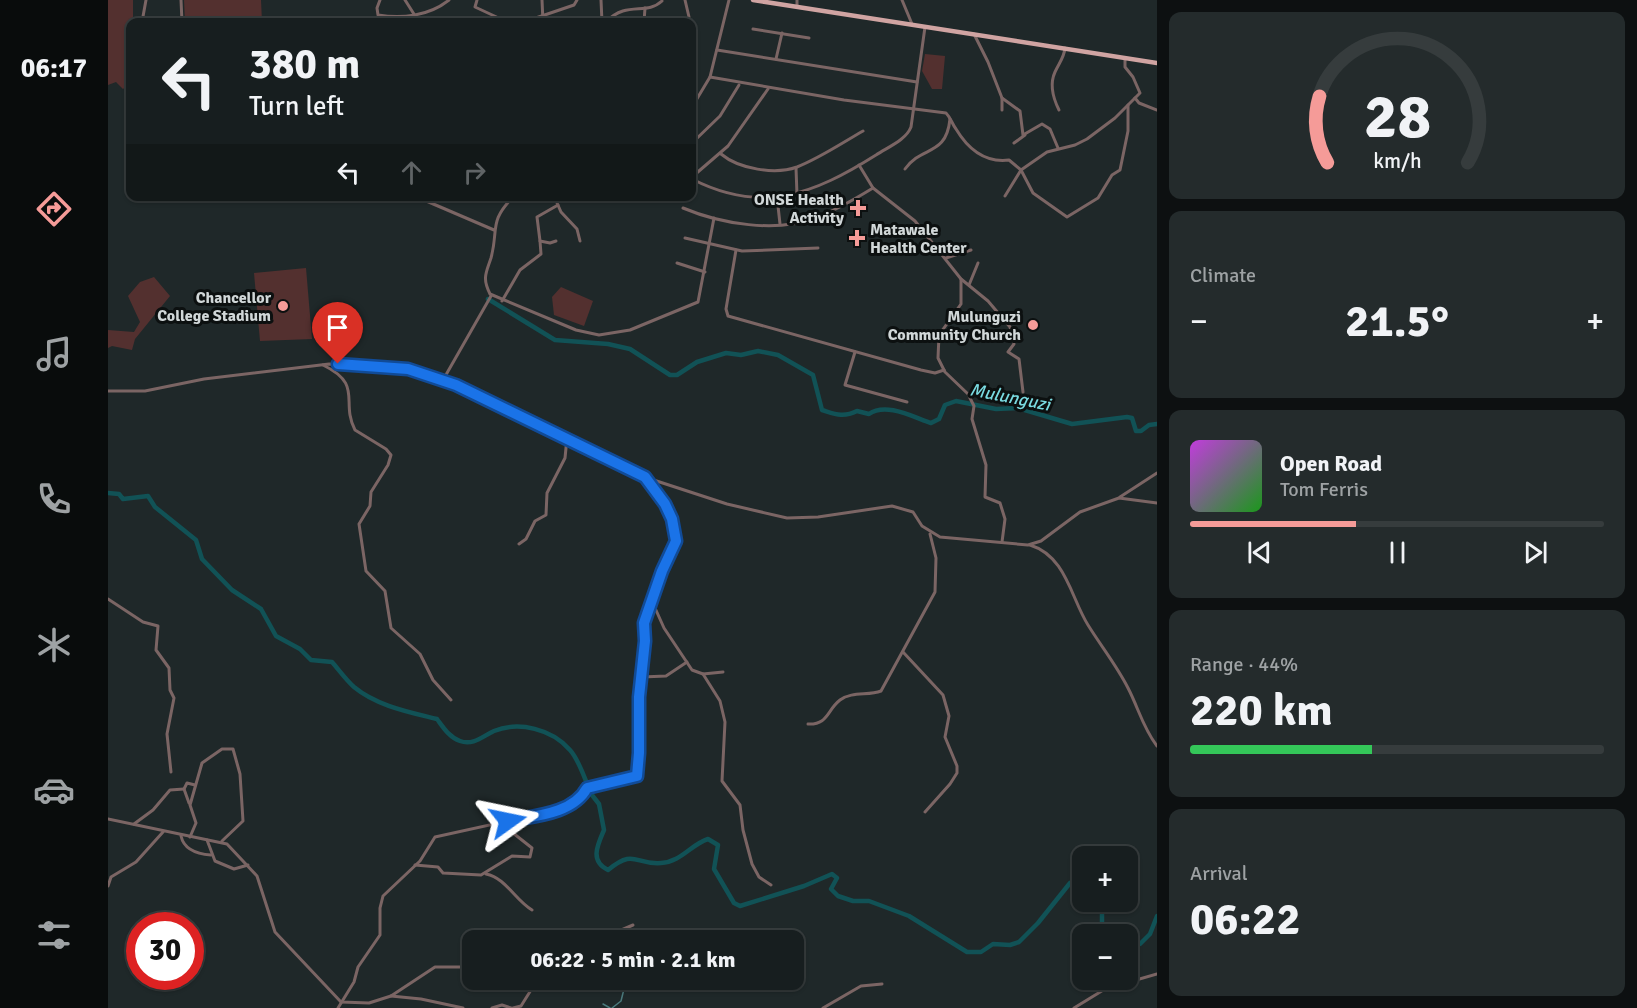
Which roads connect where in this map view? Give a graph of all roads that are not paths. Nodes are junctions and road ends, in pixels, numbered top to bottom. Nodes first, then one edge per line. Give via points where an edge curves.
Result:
1 (146, 0) edge
2 (181, 0) edge
3 (380, 0) edge
4 (405, 0) edge
5 (448, 0) edge
6 (477, 0) edge
7 (542, 0) edge
8 (577, 0) edge
9 (601, 0) edge
10 (686, 0) edge
11 (729, 0) edge
12 (753, 0) edge
13 (797, 0) edge
14 (902, 0) edge
15 (662, 1) edge
16 (797, 6) junction
17 (645, 8) junction
18 (543, 15) junction
19 (414, 16) junction
20 (143, 18) edge
21 (182, 18) edge
22 (496, 18) edge
23 (534, 18) edge
24 (603, 18) edge
25 (609, 18) edge
26 (644, 18) edge
27 (688, 18) edge
28 (913, 26) junction
29 (925, 27) junction
30 (753, 28) dead end
31 (782, 33) junction
32 (974, 34) junction
33 (809, 38) dead end
34 (1065, 48) junction
35 (717, 50) junction
36 (1125, 58) junction
37 (776, 59) junction
38 (1157, 63) edge
39 (710, 77) junction
40 (917, 82) junction
41 (739, 84) junction
42 (768, 89) junction
43 (1002, 98) junction
44 (1135, 98) junction
45 (696, 100) edge
46 (1128, 105) junction
47 (914, 110) junction
48 (1002, 110) dead end
49 (1059, 110) dead end
50 (1157, 110) edge
51 (950, 117) junction
52 (863, 131) dead end
53 (1025, 135) junction
54 (696, 139) edge
55 (1014, 143) dead end
56 (1058, 148) junction
57 (722, 154) junction
58 (859, 165) junction
59 (796, 168) junction
60 (905, 169) dead end
61 (1021, 170) junction
62 (696, 175) edge
63 (696, 180) edge
64 (873, 188) junction
65 (797, 195) junction
66 (1005, 196) dead end
67 (777, 197) junction
68 (426, 201) edge
69 (509, 201) edge
70 (556, 201) edge
71 (558, 205) junction
72 (683, 208) dead end
73 (714, 218) junction
74 (780, 224) junction
75 (494, 230) junction
76 (685, 238) dead end
77 (540, 241) junction
78 (556, 241) dead end
79 (580, 241) dead end
80 (709, 245) junction
81 (818, 248) dead end
82 (736, 250) junction
83 (971, 250) dead end
84 (946, 258) junction
85 (678, 263) dead end
86 (978, 263) dead end
87 (705, 272) junction
88 (961, 279) junction
89 (969, 285) junction
90 (491, 296) junction
91 (502, 301) junction
92 (855, 352) junction
93 (322, 365) junction
94 (944, 370) junction
95 (443, 380) junction
96 (108, 391) edge
97 (1023, 392) dead end
98 (907, 402) dead end
99 (567, 438) junction
100 (1157, 473) edge
101 (645, 477) junction
102 (1119, 498) junction
103 (1157, 503) edge
104 (929, 532) junction
105 (1002, 542) junction
106 (519, 544) dead end
107 (1028, 545) junction
108 (108, 598) edge
109 (651, 599) junction
110 (903, 652) junction
111 (687, 662) junction
112 (723, 672) dead end
113 (703, 674) junction
114 (642, 677) junction
115 (451, 700) dead end
116 (808, 724) dead end
117 (1157, 746) edge
118 (171, 772) dead end
119 (195, 785) junction
120 (184, 789) junction
121 (190, 805) junction
122 (925, 812) dead end
123 (108, 819) edge
124 (508, 821) junction
125 (132, 825) junction
126 (164, 832) junction
127 (180, 836) junction
128 (190, 837) junction
129 (207, 840) junction
130 (222, 841) junction
131 (211, 855) junction
132 (415, 865) junction
133 (248, 866) junction
134 (486, 874) junction
135 (771, 885) dead end
136 (108, 886) edge
137 (532, 910) dead end
138 (633, 926) dead end
139 (624, 930) edge
140 (462, 967) edge
141 (1157, 974) edge
142 (882, 984) dead end
143 (531, 990) edge
144 (391, 996) junction
145 (341, 1002) junction
146 (338, 1008) edge
147 (463, 1008) edge
148 (492, 1008) edge
149 (512, 1008) edge
150 (823, 1008) edge
151 (1074, 1008) edge

1 - 20 street
2 - 21 street
3 - 19 street via 378,15
4 - 19 street
5 - 19 street
6 - 22 street via 475,7
7 - 18 street
8 - 18 street via 574,5
9 - 24 street
10 - 27 street
11 - 35 street
12 - 16 main road
13 - 16 street
14 - 28 street
15 - 17 street
16 - 28 main road
17 - 25 street via 619,11
17 - 26 street
18 - 23 street
28 - 29 main road
29 - 32 main road
29 - 40 street
30 - 31 street
31 - 33 street
31 - 37 street
32 - 34 main road
32 - 43 street
34 - 36 main road
34 - 49 street via 1064,58 1054,73 1052,90
35 - 37 street
35 - 39 street
36 - 38 main road
36 - 44 street via 1125,67 1140,91
37 - 40 street
39 - 41 street
39 - 45 street
40 - 47 street
41 - 42 street
41 - 54 street via 720,116
42 - 47 street
42 - 57 street
43 - 48 street
43 - 53 street via 1020,111
44 - 46 street
44 - 50 street
46 - 56 street via 1087,139
46 - 61 street via 1128,131 1120,170 1086,207 1062,216 1033,194
47 - 51 street via 946,113
47 - 58 street via 908,134
51 - 60 street via 939,148 910,161
51 - 61 street via 957,131 980,155 1009,160
52 - 59 street
53 - 55 street
53 - 56 street via 1042,124 1050,129
56 - 61 street
57 - 59 street via 749,169
57 - 62 street
58 - 64 street
58 - 65 street
59 - 65 street
61 - 66 street
63 - 67 street via 736,196
64 - 74 street via 817,218
64 - 84 street via 915,221
65 - 67 street
67 - 74 street
68 - 75 street
69 - 75 street via 500,211
70 - 71 street
71 - 77 street via 537,217
71 - 79 street via 577,228
72 - 73 street
73 - 74 street
73 - 80 street
75 - 90 street via 491,257 484,273
76 - 80 street
77 - 78 street
77 - 91 street via 541,254 520,270
80 - 82 street
80 - 87 street
81 - 82 street
82 - 92 street via 728,316
83 - 84 street
84 - 88 street
85 - 87 street
86 - 89 street
87 - 91 street via 696,304 630,330 600,335 576,330
88 - 89 street
88 - 94 street via 961,304 937,343
89 - 97 street via 1010,327 1014,344 1008,352 1019,359
90 - 91 street
90 - 95 street
92 - 94 street via 928,372
92 - 98 street via 845,385
93 - 95 street via 408,369
93 - 96 street via 204,379 145,391
93 - 115 street via 348,385 355,430 391,455 371,492 370,506 358,524 366,570 385,591 391,628 420,654
94 - 105 street via 968,394 974,406 972,419 986,465 986,497 1000,503 1004,513
95 - 99 street
99 - 101 street via 622,469
99 - 106 street via 565,458 547,493 546,515 535,521
100 - 102 street
101 - 104 street via 784,518 891,506 913,512
101 - 109 street via 668,509 676,538
102 - 103 street
102 - 107 street via 1080,512 1041,541
104 - 105 street via 947,538
104 - 110 street via 936,558 936,588
105 - 107 street
107 - 117 street via 1044,552 1071,584 1076,604 1122,678
108 - 118 street via 143,622 158,626 156,650 169,668 174,698 167,734
109 - 111 street via 664,628
109 - 114 street via 643,624
110 - 116 street via 881,690 843,698 825,720
110 - 122 street via 942,695 949,716 945,737 957,766 948,787
111 - 113 street via 693,671
111 - 114 street via 666,676
112 - 113 street
113 - 135 street via 720,701 725,722 722,781 740,805 752,864 759,878
114 - 124 street via 637,776 587,788 581,798 562,809
119 - 120 street via 186,783
119 - 121 street
119 - 130 street via 202,763 222,749 233,749 240,771 243,820
120 - 121 street
120 - 125 street via 170,790 153,810
121 - 128 street via 196,824
123 - 125 street
124 - 132 street via 436,837
124 - 134 street via 513,833 532,848 530,857 512,856
125 - 126 street
126 - 127 street
126 - 136 street via 136,862 111,877
127 - 128 street
127 - 131 street via 190,850
128 - 129 street
129 - 130 street
129 - 131 street
130 - 133 street
131 - 133 street via 232,868
132 - 134 street via 438,867 443,873 458,875
132 - 145 street via 383,896 380,935
133 - 145 street via 260,882 275,932
134 - 137 street via 500,880
138 - 139 street
140 - 144 street via 435,967
141 - 151 street via 1105,989
142 - 150 street via 861,986
143 - 149 street via 521,1006
144 - 145 street via 369,1003
144 - 147 street
145 - 146 street
148 - 149 street

